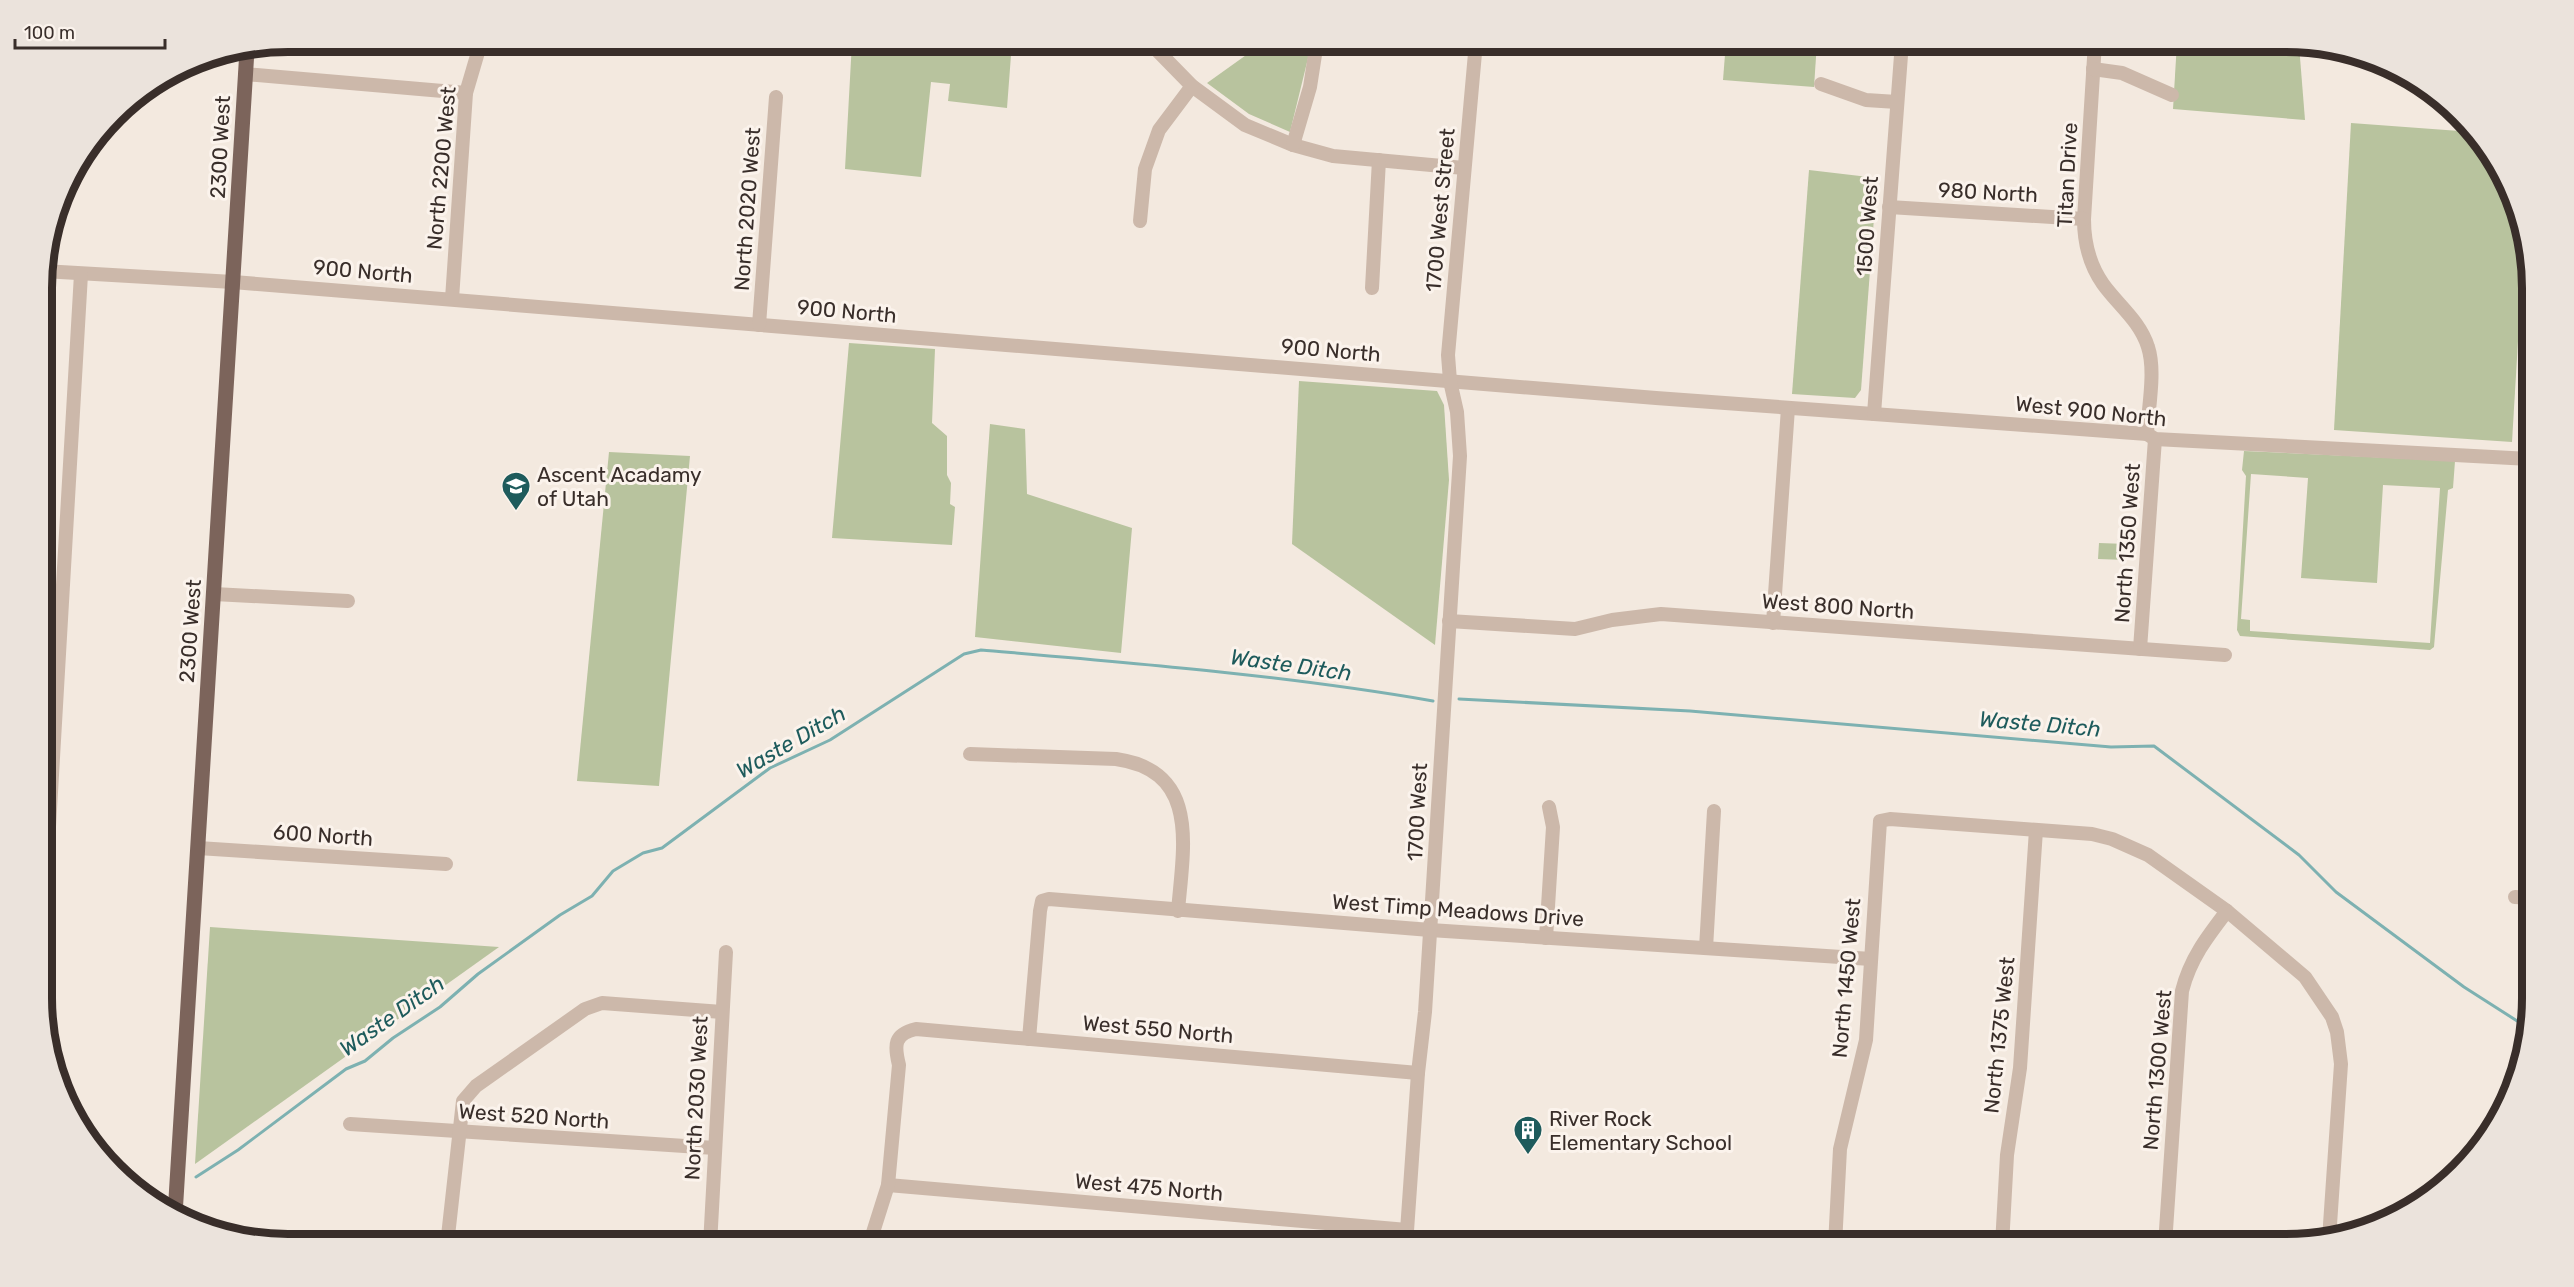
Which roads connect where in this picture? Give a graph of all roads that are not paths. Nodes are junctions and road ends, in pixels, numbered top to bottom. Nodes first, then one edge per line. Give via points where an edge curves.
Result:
1 (478, 52) edge
2 (1159, 52) edge
3 (1315, 52) edge
4 (1475, 52) edge
5 (1901, 52) edge
6 (2094, 52) edge
7 (246, 57) edge
8 (2093, 69) junction
9 (245, 74) junction
10 (1821, 84) dead end
11 (1192, 86) junction
12 (465, 93) junction
13 (2172, 95) dead end
14 (776, 97) dead end
15 (1897, 102) junction
16 (1293, 145) junction
17 (1379, 160) junction
18 (1464, 168) junction
19 (1889, 207) junction
20 (2084, 219) junction
21 (1140, 221) dead end
22 (53, 272) edge
23 (81, 273) junction
24 (233, 282) junction
25 (1372, 288) dead end
26 (452, 299) junction
27 (759, 325) junction
28 (1450, 381) junction
29 (1647, 397) joint
30 (1788, 408) junction
31 (1874, 414) junction
32 (2151, 437) junction
33 (2522, 459) edge
34 (213, 594) junction
35 (348, 601) dead end
36 (1449, 621) junction
37 (1773, 623) junction
38 (2140, 649) junction
39 (2225, 655) dead end
40 (52, 711) edge
41 (970, 754) dead end
42 (1549, 807) dead end
43 (1714, 811) dead end
44 (2036, 831) junction
45 (198, 848) junction
46 (446, 864) dead end
47 (2515, 897) dead end
48 (2522, 897) edge
49 (1178, 911) junction
50 (2227, 911) junction
51 (1430, 930) junction
52 (1546, 938) junction
53 (1706, 948) junction
54 (726, 952) dead end
55 (1871, 959) junction
56 (722, 1012) junction
57 (1029, 1039) junction
58 (1418, 1073) junction
59 (350, 1124) dead end
60 (459, 1132) junction
61 (715, 1148) junction
62 (888, 1185) junction
63 (176, 1205) edge
64 (1407, 1230) junction
65 (2330, 1230) edge
66 (448, 1234) edge
67 (711, 1234) edge
68 (872, 1234) edge
69 (1407, 1234) edge
70 (1836, 1234) edge
71 (2003, 1234) edge
72 (2166, 1234) edge

1 - 12 street, North 2200 West
2 - 11 street
3 - 16 street
4 - 18 street, 1700 West Street
5 - 15 street, 1500 West
6 - 8 street, Titan Drive
7 - 9 main road, 2300 West
8 - 13 street via 2122,73
8 - 20 street, Titan Drive
9 - 12 street
9 - 24 main road, 2300 West
10 - 15 street via 1866,100
11 - 16 street via 1245,125
11 - 21 street via 1159,130 1145,169
12 - 26 street, North 2200 West
14 - 27 street, North 2020 West
15 - 19 street, 1500 West
16 - 17 street via 1334,156
17 - 18 street
17 - 25 street
18 - 28 street, 1700 West Street via 1448,355
19 - 20 street, 980 North
19 - 31 street, 1500 West
20 - 32 street, Titan Drive via 2086,245 2095,272 2142,331 2149,347
22 - 23 street, 900 North
23 - 24 street, 900 North
23 - 40 street
24 - 26 street, 900 North
24 - 34 main road, 2300 West
26 - 27 street, 900 North
27 - 28 street, 900 North
28 - 29 street, 900 North
28 - 36 street, 1700 West via 1460,456
29 - 30 street, West 900 North
30 - 31 street, West 900 North
30 - 37 street
31 - 32 street, West 900 North
32 - 33 street, West 900 North
32 - 38 street, North 1350 West
34 - 35 street
34 - 45 main road, 2300 West
36 - 37 street, West 800 North via 1575,629 1661,614
36 - 51 street, 1700 West
37 - 38 street, West 800 North
38 - 39 street, West 800 North
41 - 49 street via 1116,759 1144,766 1164,780 1178,803 1183,827
42 - 52 street via 1553,827
43 - 53 street
44 - 50 street via 2092,834 2130,846
44 - 55 street, North 1450 West via 1880,821
44 - 71 street, North 1375 West via 2020,1068 2007,1155
45 - 46 street, 600 North
45 - 63 main road, 2300 West
47 - 48 street
49 - 51 street, West Timp Meadows Drive
49 - 57 street, West Timp Meadows Drive via 1042,901
50 - 65 street via 2306,977 2324,1002 2337,1032 2341,1064
50 - 72 street, North 1300 West via 2199,948 2182,991
51 - 52 street, West Timp Meadows Drive
51 - 58 street, 1700 West
52 - 53 street, West Timp Meadows Drive
53 - 55 street, West Timp Meadows Drive
54 - 56 street, North 2030 West
55 - 70 street, North 1450 West via 1865,1046 1840,1149
56 - 60 street via 602,1003 585,1009 476,1086 463,1101
56 - 61 street, North 2030 West
57 - 58 street, West 550 North
57 - 62 street, West 550 North via 916,1029 898,1039
58 - 64 street, 1700 West
59 - 60 street, West 520 North
60 - 61 street, West 520 North
60 - 66 street
61 - 67 street, North 2030 West
62 - 64 street, West 475 North
62 - 68 street
64 - 69 street, 1700 West

